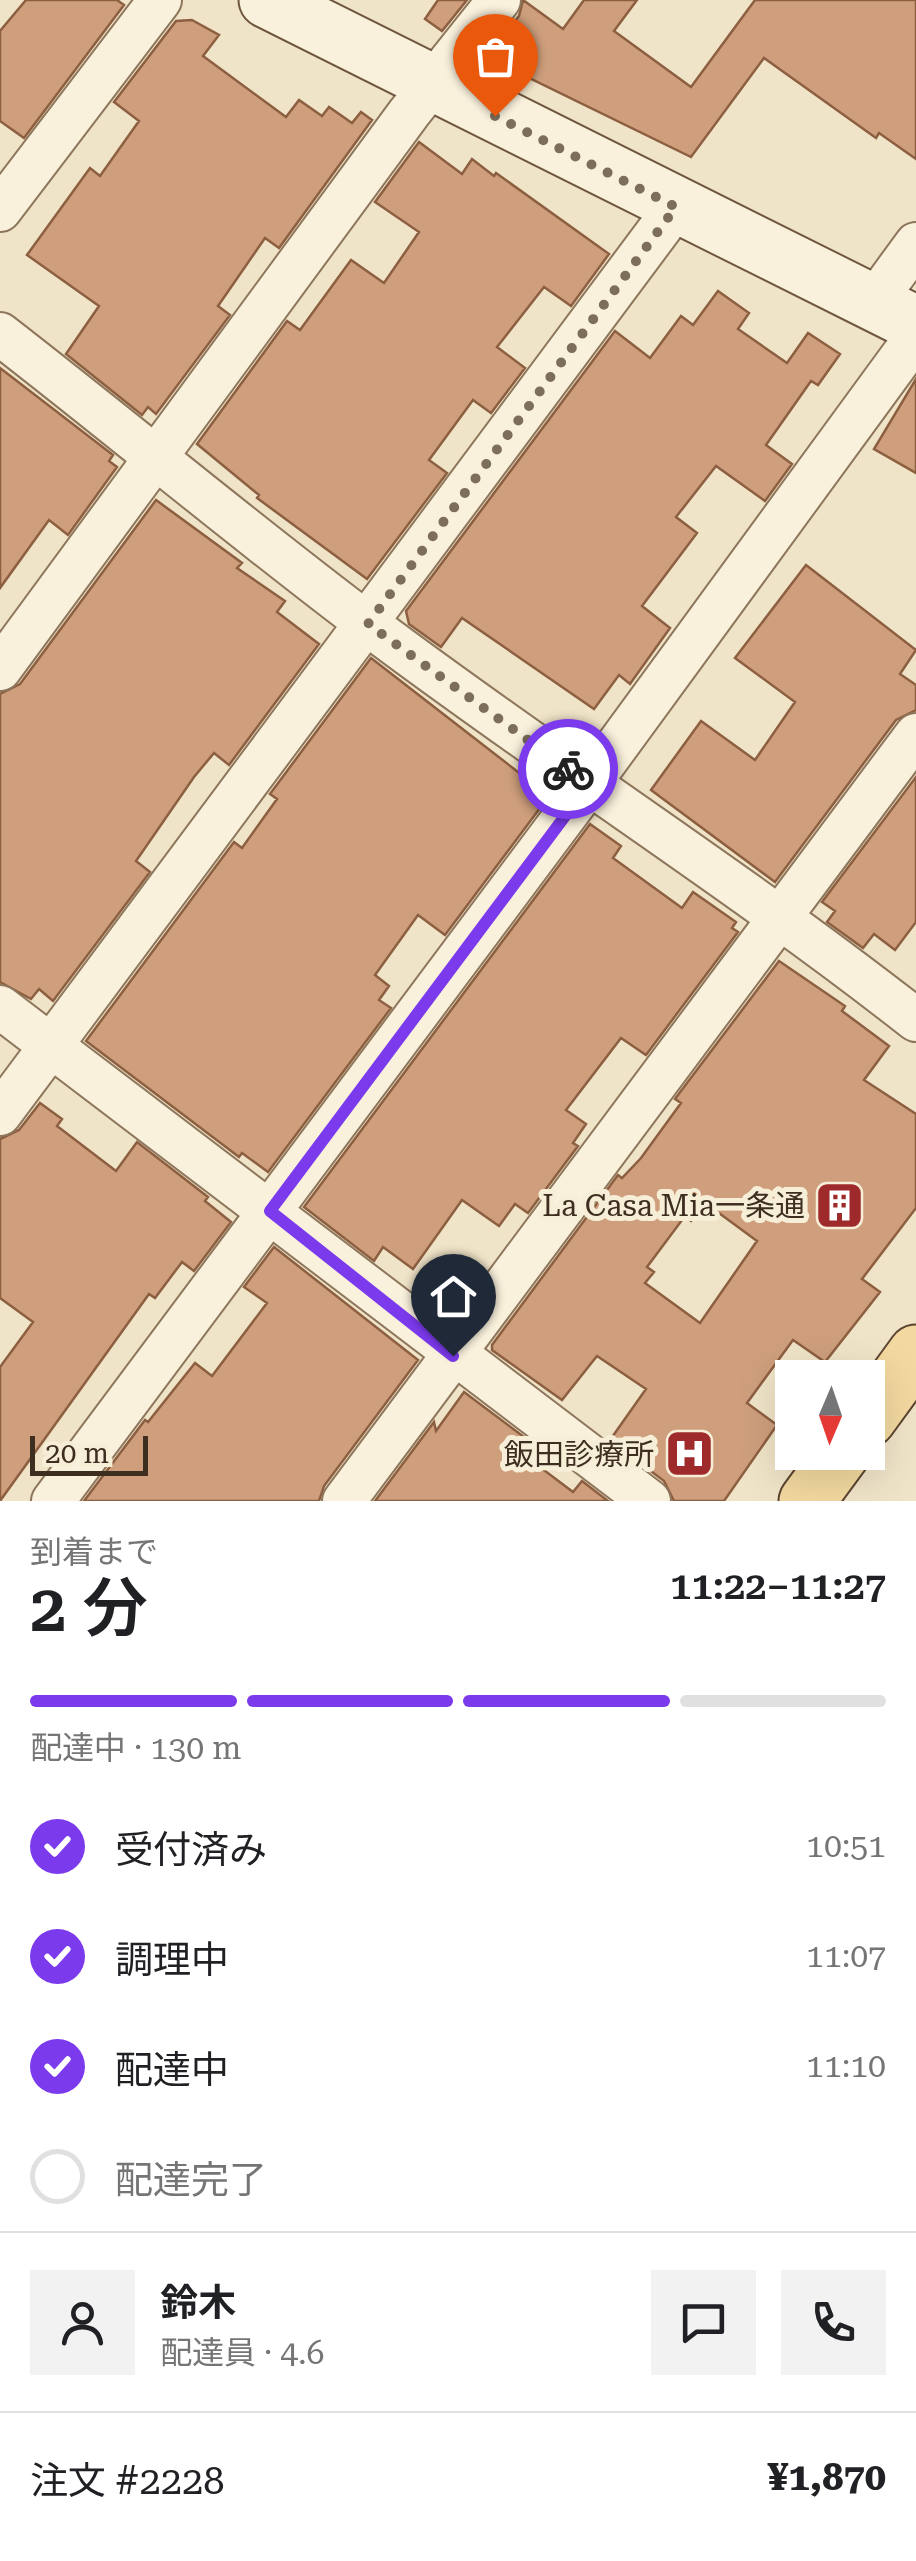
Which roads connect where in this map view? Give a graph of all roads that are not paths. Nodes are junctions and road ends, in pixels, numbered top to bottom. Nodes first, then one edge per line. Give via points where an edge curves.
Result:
1 (160, 0) edge
2 (266, 0) edge
3 (499, 0) edge
4 (433, 84) junction
5 (676, 207) junction
6 (0, 210) edge
7 (916, 244) edge
8 (895, 314) edge
9 (0, 334) edge
10 (916, 337) edge
11 (157, 456) junction
12 (368, 624) junction
13 (0, 669) edge
14 (916, 735) edge
15 (589, 784) junction
16 (782, 916) junction
17 (0, 1008) edge
18 (916, 1020) edge
19 (51, 1045) junction
20 (0, 1114) edge
21 (270, 1211) junction
22 (916, 1353) edge
23 (453, 1356) junction
24 (885, 1396) edge
25 (829, 1470) edge
26 (52, 1501) edge
27 (344, 1501) edge
28 (648, 1501) edge
29 (807, 1501) edge

1 - 6 street
2 - 4 main road
3 - 4 street
4 - 5 main road
4 - 11 street
5 - 8 main road
5 - 12 street
7 - 8 street
9 - 11 street
10 - 15 street
11 - 12 street
11 - 13 street
12 - 15 street
12 - 19 street
14 - 16 street
15 - 16 street
15 - 21 street
16 - 18 street
16 - 23 street
17 - 19 street
19 - 20 street
19 - 21 street
21 - 23 street
21 - 26 street
22 - 24 main road
23 - 27 street
23 - 28 street
25 - 29 main road

